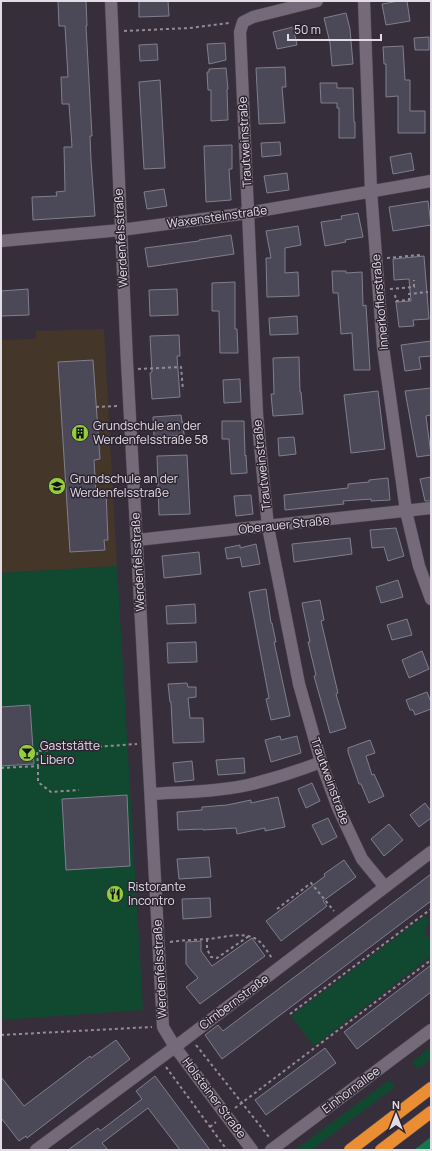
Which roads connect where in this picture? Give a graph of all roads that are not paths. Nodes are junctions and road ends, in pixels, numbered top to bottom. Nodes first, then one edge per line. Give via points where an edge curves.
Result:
1 (111, 1) edge
2 (317, 1) edge
3 (364, 1) edge
4 (431, 181) edge
5 (371, 191) junction
6 (248, 213) junction
7 (121, 230) junction
8 (1, 241) edge
9 (431, 508) edge
10 (406, 511) junction
11 (268, 527) junction
12 (137, 540) junction
13 (431, 598) edge
14 (321, 762) junction
15 (151, 794) junction
16 (431, 852) edge
17 (385, 887) junction
18 (431, 1030) edge
19 (175, 1046) junction
20 (431, 1088) edge
21 (431, 1112) edge
22 (274, 1148) edge
23 (36, 1150) edge
24 (252, 1150) edge
25 (350, 1150) edge
26 (382, 1150) edge

1 - 7 street, Werdenfelsstraße
2 - 6 street, Trautweinstraße via 253,17 243,22 240,32
3 - 5 street, Innerkoflerstraße
4 - 5 street, Waxensteinstraße
5 - 6 street, Waxensteinstraße
5 - 10 street, Innerkoflerstraße via 383,347
6 - 7 street, Waxensteinstraße
6 - 11 street, Trautweinstraße via 257,414
7 - 8 street, Waxensteinstraße
7 - 12 street, Werdenfelsstraße
9 - 10 street, Oberauer Straße
10 - 11 street, Oberauer Straße
10 - 13 street, Innerkoflerstraße via 419,566
11 - 12 street, Oberauer Straße
11 - 14 street, Trautweinstraße via 299,684
12 - 15 street, Werdenfelsstraße
14 - 15 street via 248,785 202,792
14 - 17 street, Trautweinstraße via 338,808 362,859
15 - 19 street, Werdenfelsstraße via 163,1027
16 - 17 street, Cimbernstraße
17 - 19 street, Cimbernstraße
18 - 22 street, Einhornallee
19 - 23 street, Cimbernstraße
19 - 24 street, Holsteiner Straße
20 - 25 highway
21 - 26 highway

